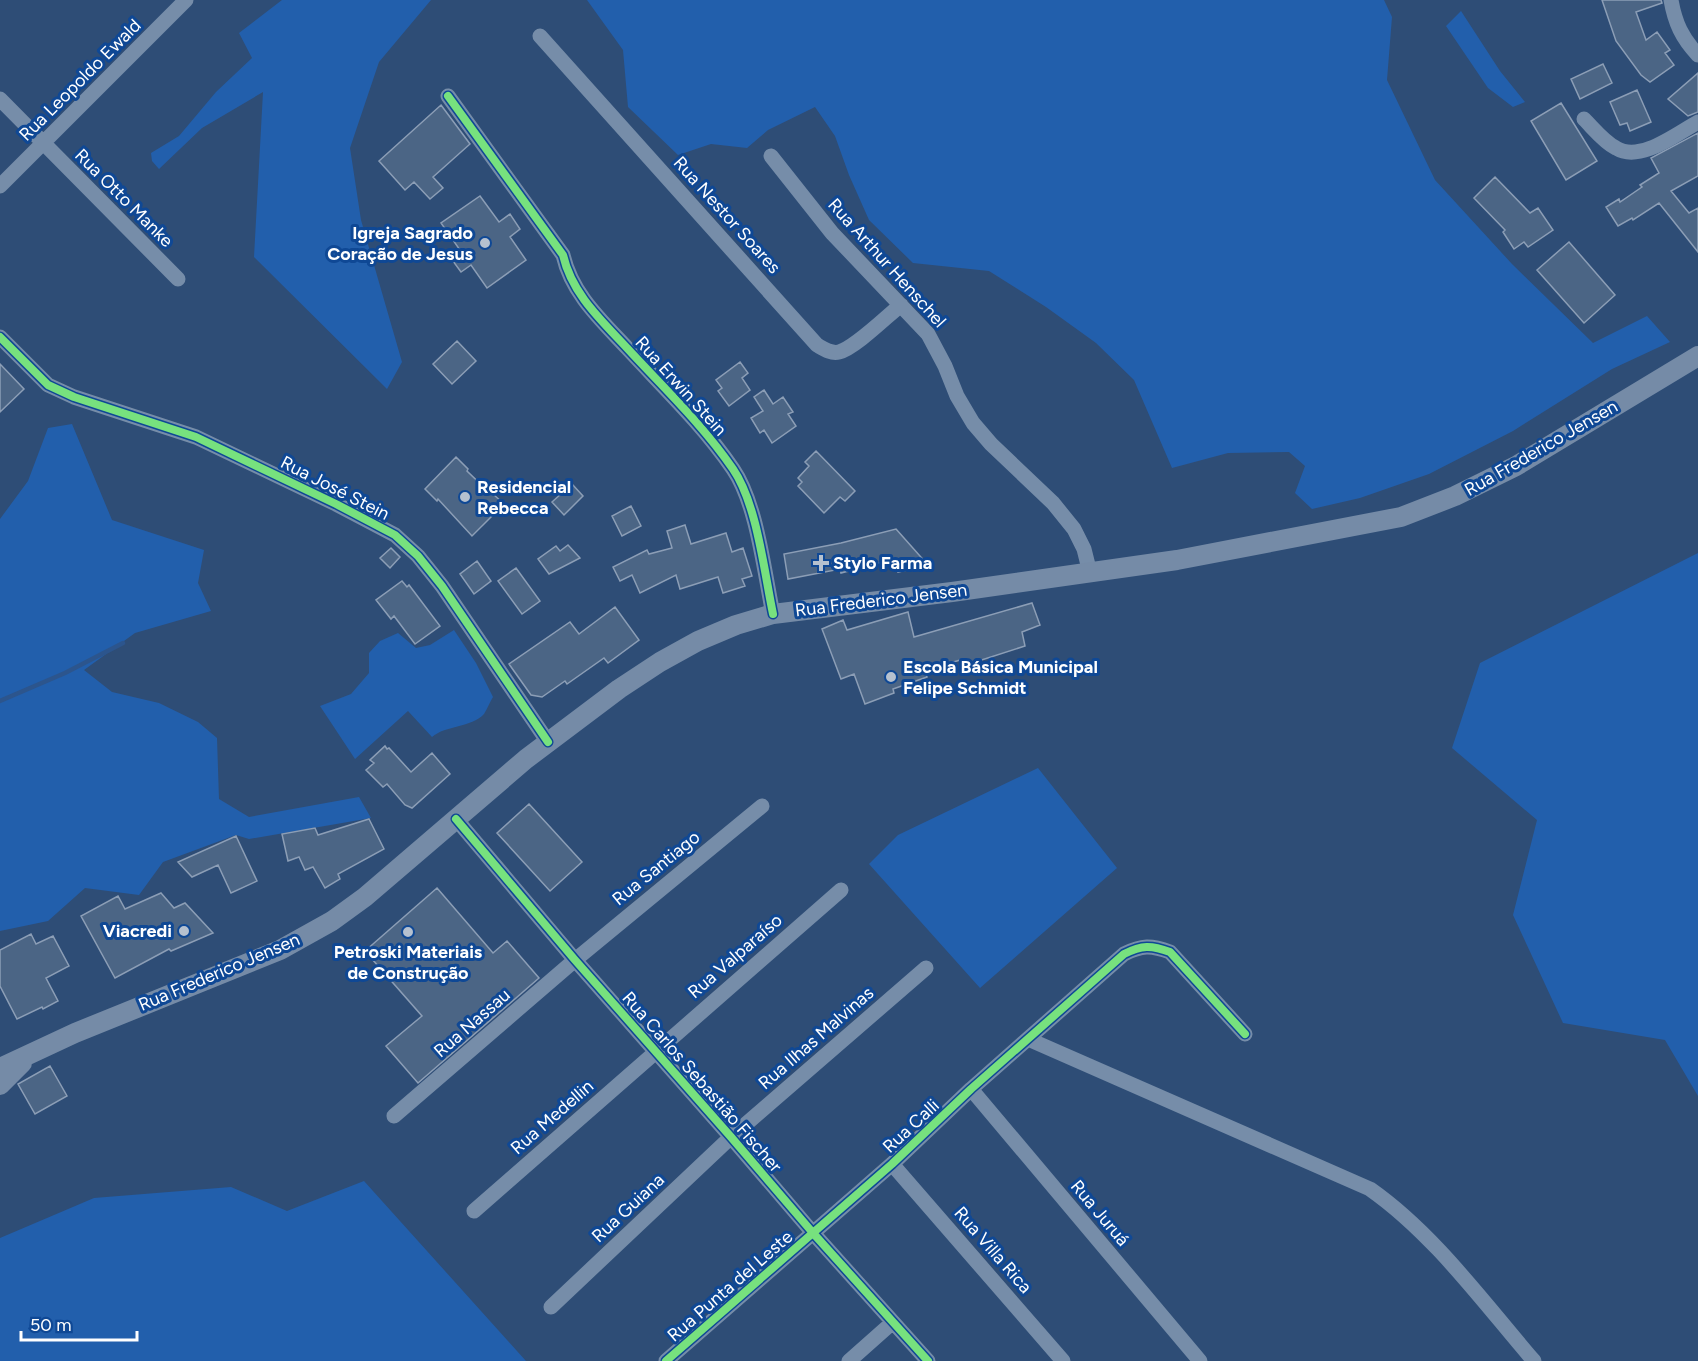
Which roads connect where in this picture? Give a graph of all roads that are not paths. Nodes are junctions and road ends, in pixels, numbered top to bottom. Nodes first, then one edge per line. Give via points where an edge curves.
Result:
1 (186, 0) edge
2 (1671, 0) edge
3 (540, 36) dead end
4 (1698, 55) edge
5 (448, 96) dead end
6 (0, 99) edge
7 (1584, 119) dead end
8 (1698, 122) edge
9 (43, 144) junction
10 (771, 156) dead end
11 (0, 186) edge
12 (178, 279) dead end
13 (901, 305) junction
14 (0, 337) edge
15 (1698, 356) edge
16 (1090, 573) junction
17 (773, 614) junction
18 (548, 742) junction
19 (762, 806) dead end
20 (456, 819) junction
21 (841, 890) dead end
22 (575, 960) junction
23 (926, 968) dead end
24 (1245, 1034) dead end
25 (1028, 1039) junction
26 (35, 1051) junction
27 (655, 1052) junction
28 (0, 1068) edge
29 (0, 1085) edge
30 (971, 1089) junction
31 (394, 1116) dead end
32 (731, 1137) junction
33 (892, 1164) junction
34 (474, 1211) dead end
35 (813, 1233) junction
36 (551, 1307) dead end
37 (894, 1322) junction
38 (666, 1361) edge
39 (849, 1361) edge
40 (928, 1361) edge
41 (1063, 1361) edge
42 (1200, 1361) edge
43 (1534, 1361) edge

1 - 9 street, Rua Leopoldo Ewald
2 - 4 street via 1684,40
3 - 13 street, Rua Nestor Soares via 817,345 840,352
5 - 17 street, Rua Erwin Stein via 563,255 578,292 715,444 734,471 746,494
6 - 9 street, Rua Otto Manke
7 - 8 street via 1615,148 1629,153 1644,151
9 - 11 street, Rua Leopoldo Ewald
9 - 12 street, Rua Otto Manke
10 - 13 street, Rua Arthur Henschel via 832,233
13 - 16 street, Rua Arthur Henschel via 928,334 974,423 1074,529
14 - 18 street, Rua José Stein via 48,385 87,402 196,437 395,535 442,586
15 - 16 main road, Rua Frederico Jensen via 1516,466 1410,514
16 - 17 main road, Rua Frederico Jensen
17 - 18 main road, Rua Frederico Jensen via 736,625 660,662
18 - 20 main road, Rua Frederico Jensen
19 - 22 street, Rua Santiago
20 - 22 street, Rua Carlos Sebastião Fischer
20 - 26 main road, Rua Frederico Jensen via 365,897 280,950
21 - 27 street, Rua Valparaíso
22 - 27 street, Rua Carlos Sebastião Fischer
22 - 31 street, Rua Nassau
23 - 32 street, Rua Ilhas Malvinas
24 - 25 street, Rua Calli via 1170,952 1155,946 1124,954
25 - 30 street, Rua Calli
25 - 43 street via 1370,1189 1425,1235
26 - 28 main road, Rua Frederico Jensen
26 - 29 main road, Rua Frederico Jensen
27 - 32 street, Rua Carlos Sebastião Fischer
27 - 34 street, Rua Medellin
30 - 33 street, Rua Calli
30 - 42 street, Rua Juruá
32 - 35 street, Rua Carlos Sebastião Fischer
32 - 36 street, Rua Guiana
33 - 35 street, Rua Calli
33 - 41 street, Rua Villa Rica
35 - 37 street, Rua Carlos Sebastião Fischer
35 - 38 street, Rua Punta del Leste
37 - 39 street
37 - 40 street, Rua Carlos Sebastião Fischer

